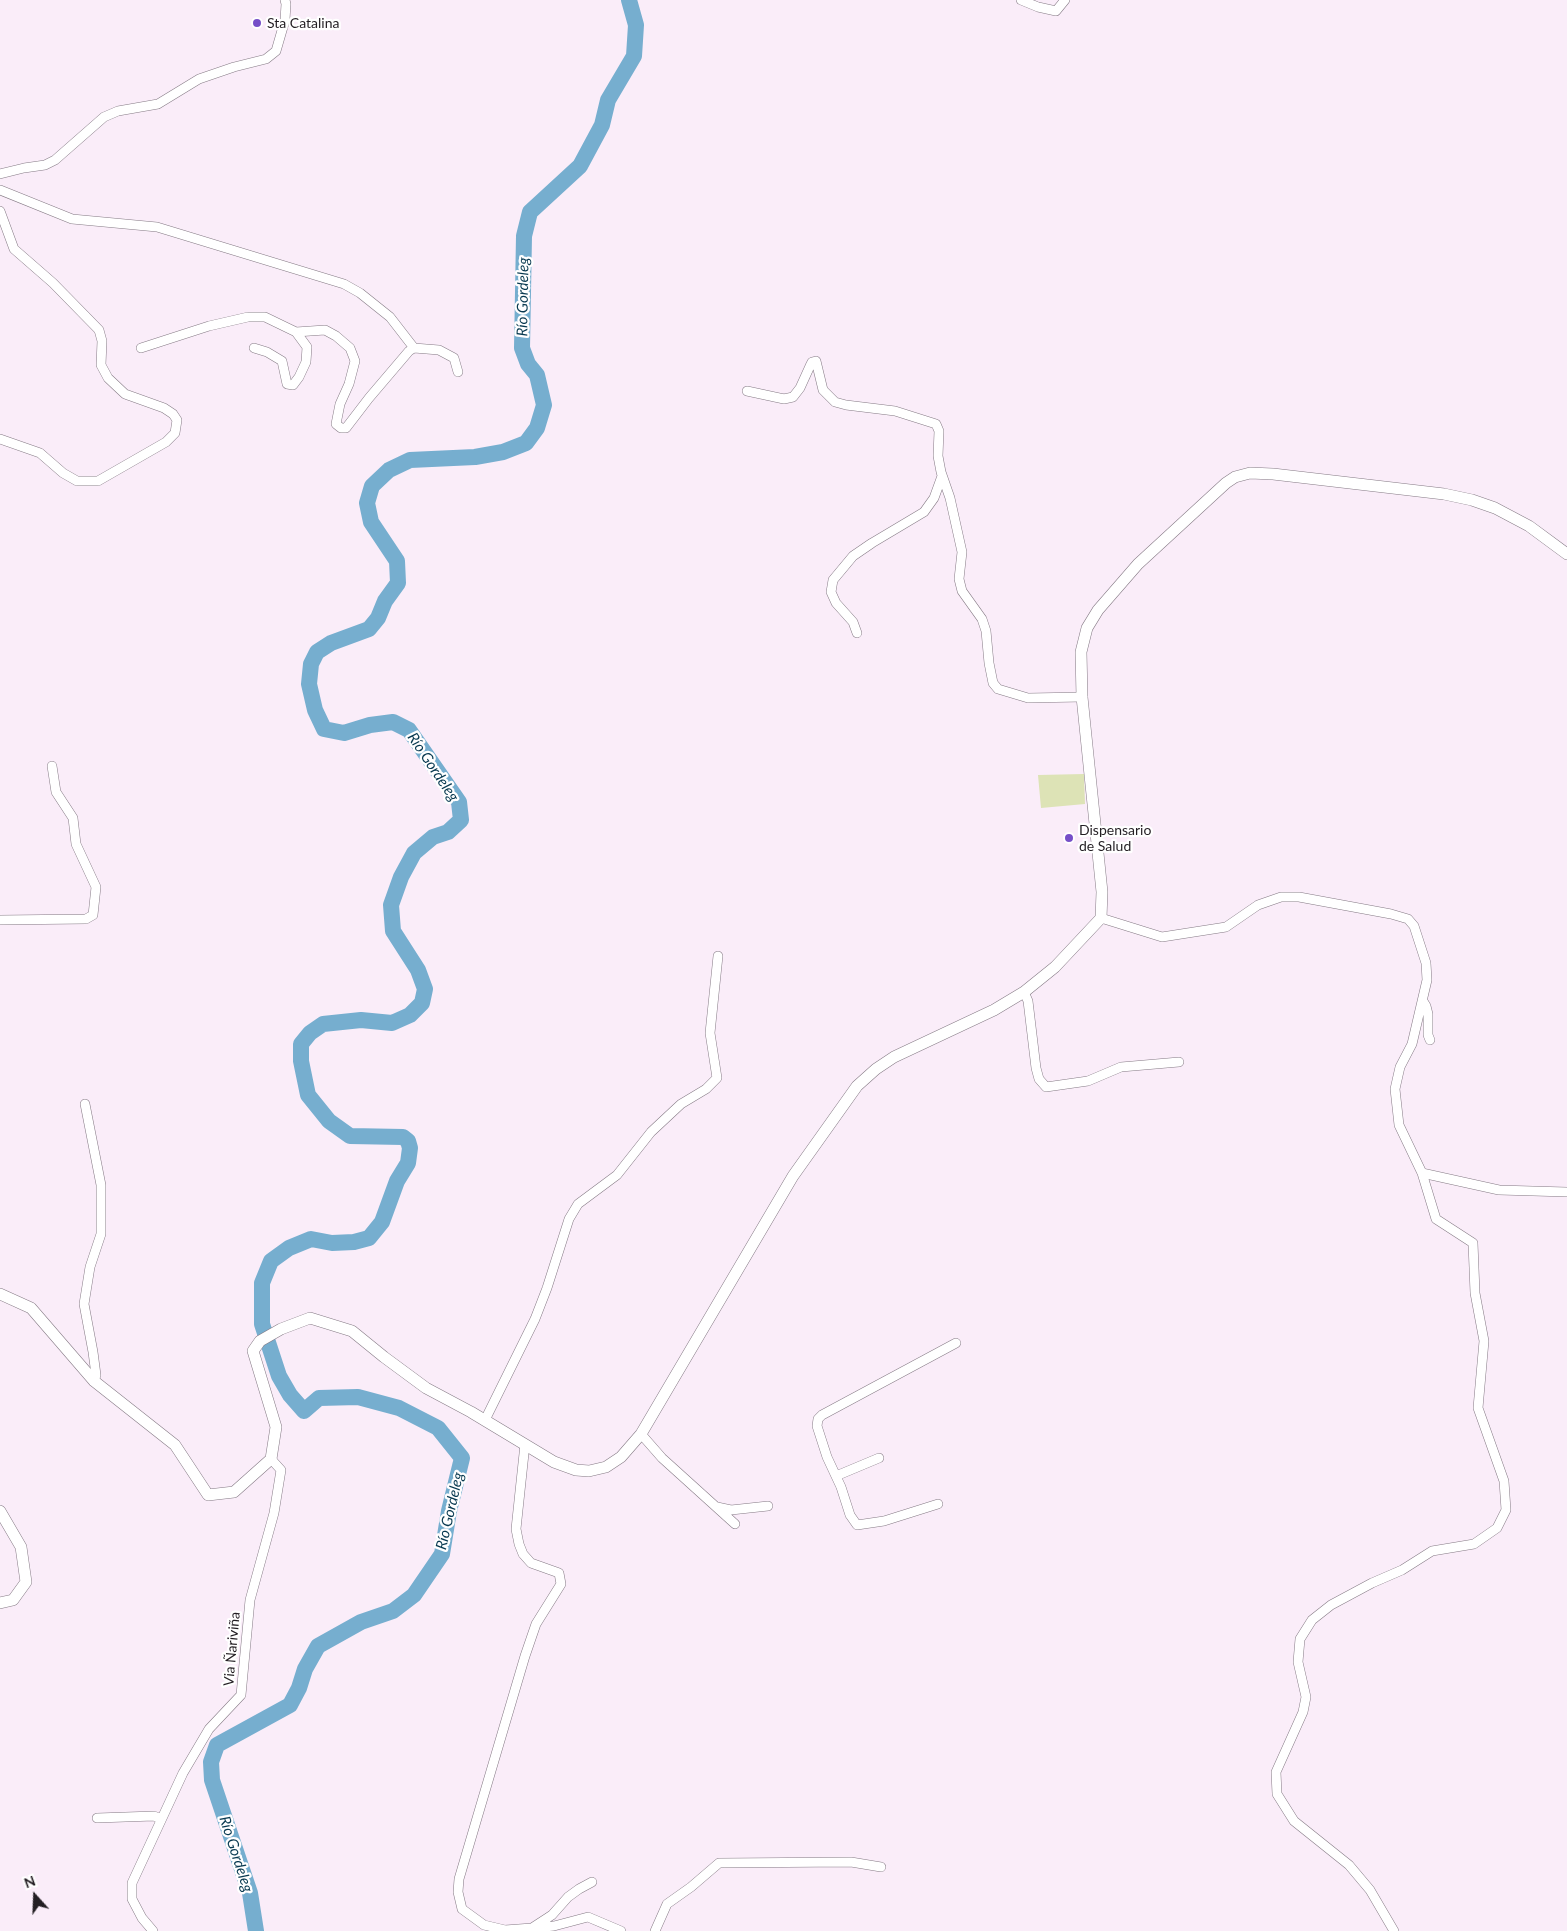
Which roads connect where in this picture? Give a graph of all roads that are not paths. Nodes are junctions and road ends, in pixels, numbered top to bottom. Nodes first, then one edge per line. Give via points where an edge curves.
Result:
1 (285, 0) edge
2 (1021, 0) edge
3 (1065, 0) edge
4 (0, 174) edge
5 (0, 190) edge
6 (0, 211) edge
7 (296, 332) junction
8 (141, 348) dead end
9 (254, 348) dead end
10 (414, 348) junction
11 (458, 372) dead end
12 (747, 391) dead end
13 (0, 439) edge
14 (942, 476) junction
15 (1567, 554) edge
16 (857, 633) dead end
17 (1082, 697) junction
18 (52, 766) dead end
19 (1101, 918) junction
20 (0, 920) edge
21 (718, 956) dead end
22 (1024, 992) junction
23 (1422, 1001) junction
24 (1430, 1040) dead end
25 (1179, 1062) dead end
26 (85, 1104) dead end
27 (1422, 1173) junction
28 (1567, 1192) edge
29 (0, 1294) edge
30 (956, 1343) dead end
31 (94, 1380) junction
32 (485, 1420) junction
33 (641, 1434) junction
34 (525, 1444) junction
35 (879, 1458) dead end
36 (271, 1459) junction
37 (836, 1476) junction
38 (938, 1504) dead end
39 (714, 1506) junction
40 (768, 1506) dead end
41 (0, 1511) edge
42 (735, 1524) dead end
43 (0, 1603) edge
44 (97, 1818) dead end
45 (161, 1819) junction
46 (881, 1867) dead end
47 (592, 1882) dead end
48 (532, 1928) junction
49 (153, 1931) edge
50 (621, 1931) edge
51 (655, 1931) edge
52 (1394, 1931) edge

1 - 4 street via 285,20 276,51 266,59 199,79 158,104 118,111 104,117 55,160
2 - 3 street via 1056,10
5 - 10 street via 72,219 157,227 344,284 390,317
6 - 13 street via 14,249 53,282 99,330 101,365 108,378 125,394 164,408 177,420 175,433 166,442 98,481 77,480 63,474 40,452
7 - 8 street via 265,317 248,317
7 - 9 street via 307,347 306,362 293,385 287,384 282,361
7 - 10 street via 325,330 350,348 355,361 340,404 336,424 341,428 346,428
10 - 11 street via 439,350 454,358
12 - 14 street via 784,399 792,397 812,362 816,361 823,390 835,402 895,411 936,424
14 - 16 street via 934,498 924,512 853,556 834,580 831,592 853,622
14 - 17 street via 962,552 962,591 982,619 993,683 998,689 1028,698
15 - 17 street via 1529,526 1472,500 1273,474 1250,473 1235,477 1138,564 1098,610 1087,628 1081,652
17 - 19 street via 1102,892
18 - 20 street via 56,792 73,818 76,844 96,887 93,915 86,919
19 - 22 street via 1055,967
19 - 23 street via 1162,937 1226,927 1258,905 1281,897 1298,897 1391,914 1408,919 1415,930 1426,963 1427,980
21 - 32 street via 710,1033 717,1078 681,1104 652,1132 617,1175 578,1204 566,1227 535,1319
22 - 25 street via 1028,1001 1036,1068 1046,1087 1088,1081 1121,1067
22 - 33 street via 994,1010 894,1056 857,1086 793,1176
23 - 24 street via 1428,1014
23 - 27 street via 1412,1044 1400,1067 1394,1089 1399,1125
26 - 31 street via 101,1185 101,1234 90,1267 84,1304 93,1352
27 - 28 street via 1499,1190
27 - 52 street via 1436,1219 1473,1242 1475,1293 1484,1341 1478,1408 1504,1481 1506,1510 1497,1528 1474,1544 1432,1550 1402,1570 1372,1582 1331,1605 1312,1620 1300,1639 1298,1662 1306,1697 1303,1712 1276,1772 1278,1794 1294,1821 1349,1865 1370,1890
29 - 31 street via 31,1308
30 - 37 street via 822,1415 817,1426
31 - 36 street via 175,1445 208,1495 234,1492
32 - 34 street
32 - 36 street via 426,1388 352,1331 310,1318 260,1341 252,1351 276,1427
33 - 34 street via 621,1457 606,1467 589,1471 554,1462
33 - 39 street
34 - 48 street via 516,1529 519,1544 531,1563 559,1573 561,1584 536,1624 528,1647 459,1879 458,1892 462,1909 484,1925 506,1930
35 - 37 street
36 - 45 street, Via Ñariviña via 281,1470 274,1513 250,1600 241,1695 209,1729
37 - 38 street via 850,1515 858,1525 884,1521
39 - 40 street via 731,1510
39 - 42 street
41 - 43 street via 20,1547 26,1582 13,1600
44 - 45 street via 154,1816
45 - 49 street, Via Ñariviña via 132,1883 132,1900
46 - 51 street via 851,1862 719,1863 667,1904
47 - 48 street via 568,1897 552,1915
48 - 50 street via 588,1917

